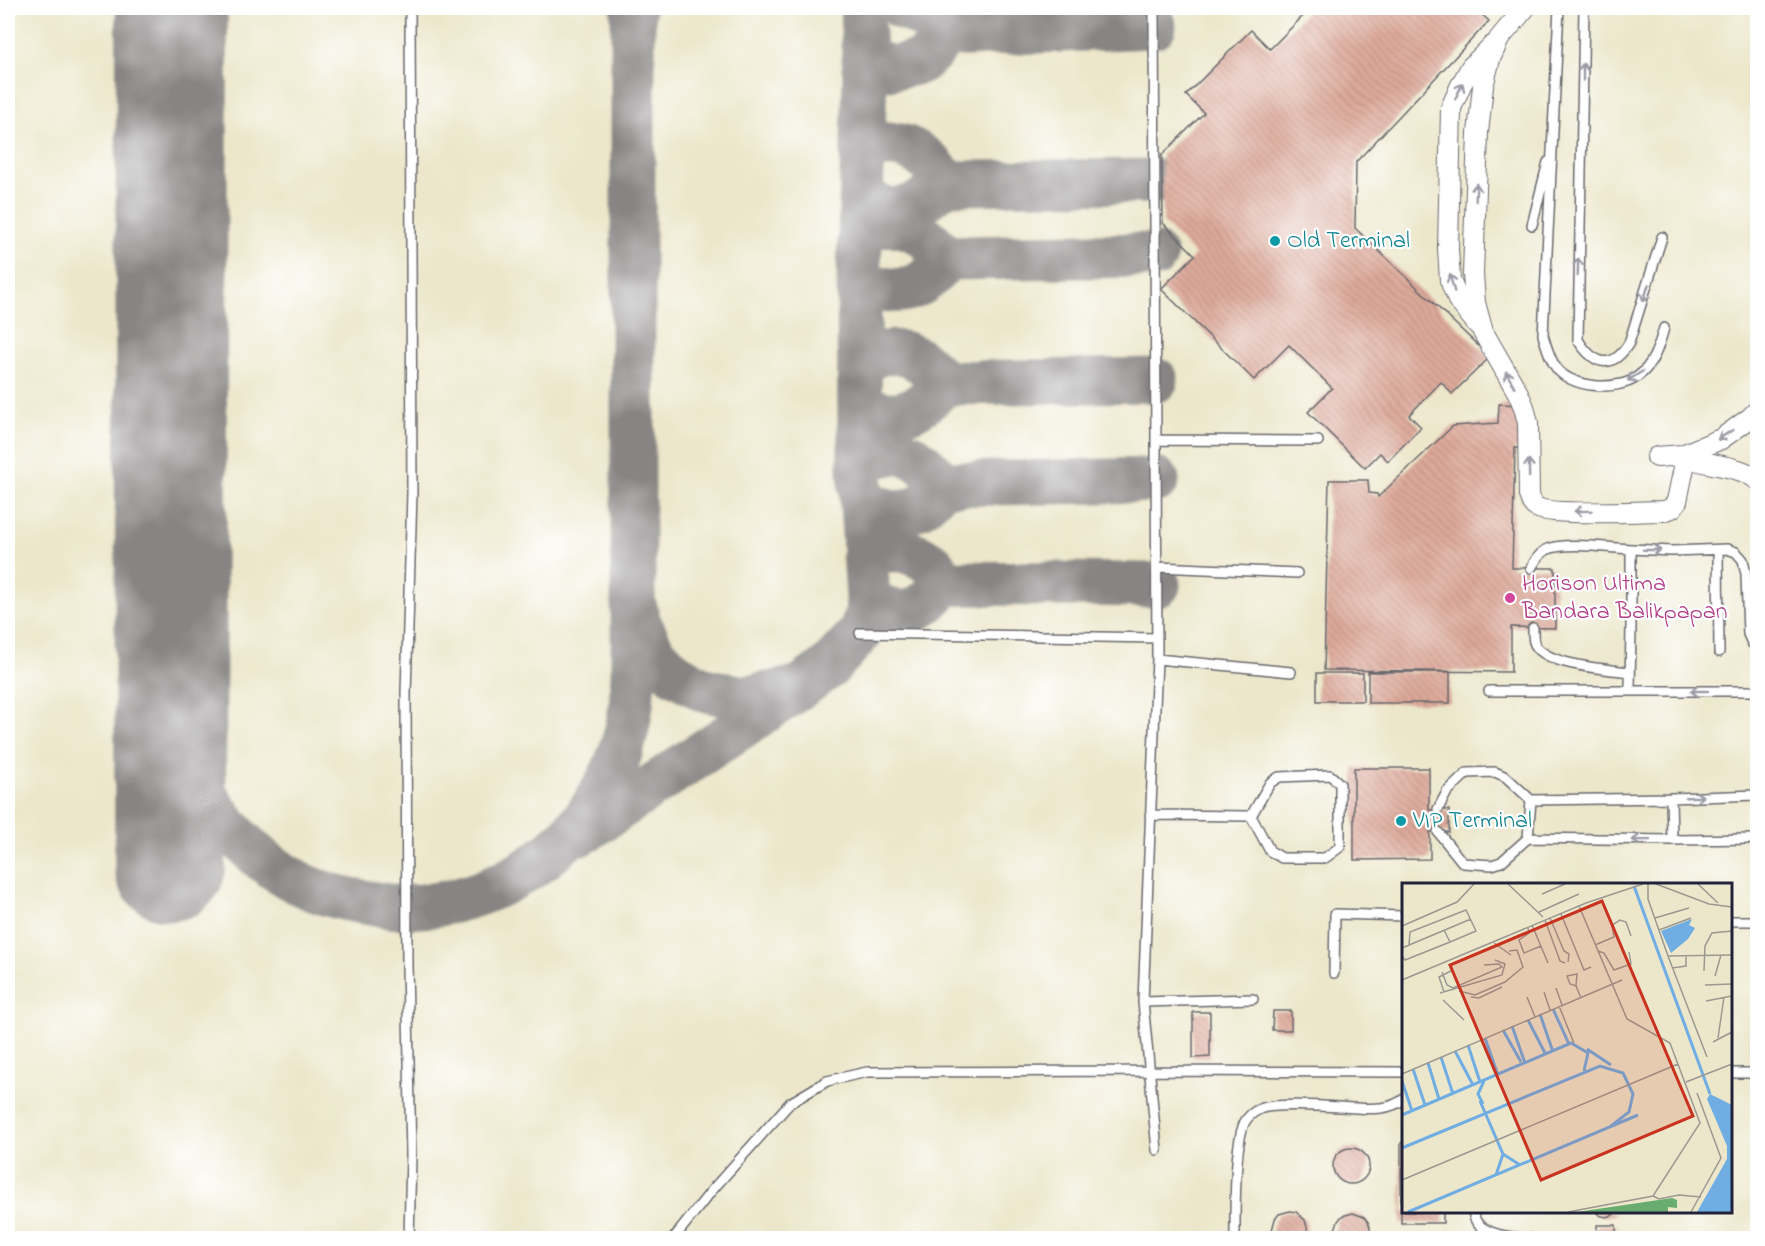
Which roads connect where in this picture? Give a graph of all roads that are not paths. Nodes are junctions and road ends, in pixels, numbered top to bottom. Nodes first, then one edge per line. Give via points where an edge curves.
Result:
1 (410, 8) edge
2 (1154, 8) edge
3 (1525, 8) edge
4 (1559, 8) edge
5 (1584, 8) edge
6 (1498, 39) junction
7 (1552, 143) junction
8 (1532, 225) dead end
9 (1662, 237) dead end
10 (1664, 328) dead end
11 (1483, 332) junction
12 (1758, 410) edge
13 (1156, 440) junction
14 (1318, 441) dead end
15 (1685, 455) junction
16 (1657, 457) dead end
17 (1758, 480) edge
18 (1630, 549) junction
19 (1718, 550) junction
20 (1158, 567) junction
21 (1531, 568) dead end
22 (1297, 573) dead end
23 (1533, 628) dead end
24 (860, 633) dead end
25 (1157, 638) junction
26 (1758, 648) edge
27 (1719, 652) dead end
28 (1157, 659) junction
29 (1291, 672) dead end
30 (1630, 672) junction
31 (1489, 691) dead end
32 (1630, 691) junction
33 (1758, 691) edge
34 (1758, 795) edge
35 (1671, 798) junction
36 (1531, 800) junction
37 (1438, 810) dead end
38 (1150, 815) junction
39 (1251, 816) junction
40 (1438, 832) dead end
41 (1528, 838) junction
42 (1758, 839) edge
43 (1672, 840) junction
44 (1402, 916) edge
45 (1732, 921) edge
46 (1758, 921) edge
47 (1334, 973) dead end
48 (1253, 999) dead end
49 (1143, 1002) junction
50 (1149, 1071) junction
51 (1402, 1072) edge
52 (1732, 1073) edge
53 (1758, 1073) edge
54 (1402, 1100) edge
55 (1157, 1150) dead end
56 (1473, 1213) edge
57 (409, 1239) edge
58 (674, 1239) edge
59 (1235, 1239) edge
60 (1529, 1239) edge

1 - 57 lane via 412,492 406,693
2 - 13 lane
3 - 6 street
4 - 7 lane
9 -> 5 lane via 1624,353 1616,360 1595,359 1578,340
11 -> 6 street via 1473,274 1478,133 1483,86
11 -> 6 street via 1458,300 1450,280 1451,108 1471,68
7 - 8 lane
10 -> 7 lane via 1649,365 1637,378 1588,386 1556,369 1543,335
15 -> 11 street via 1677,501 1664,511 1554,512 1536,507 1529,495 1528,423 1524,407
12 -> 15 street via 1720,439
13 - 14 lane
13 - 20 lane
15 - 16 street
15 - 17 street
18 -> 19 lane
18 - 21 lane via 1556,547 1546,550
18 - 30 lane
19 - 26 lane via 1736,552 1743,560 1748,634
19 - 27 lane
20 - 22 lane
20 - 25 lane
23 - 30 lane via 1534,642 1554,659
24 - 25 lane
25 - 28 lane
28 - 29 lane
28 - 38 lane
30 - 32 lane
31 - 32 lane
33 -> 32 lane
35 -> 34 lane
35 - 36 lane
35 - 43 lane
36 - 37 lane via 1495,772 1467,773 1447,792
36 - 41 lane
38 - 39 lane
38 - 49 lane
39 - 39 lane via 1270,783 1279,777 1330,775 1340,784 1340,847 1325,858 1282,858 1270,851
40 - 41 lane via 1463,863 1492,865
43 -> 41 lane
42 - 43 lane
44 - 47 lane via 1335,914
45 - 46 lane
48 - 49 lane
49 - 50 lane
50 - 51 lane
50 - 55 lane
50 - 58 lane via 867,1072 827,1081 790,1103
52 - 53 lane
54 - 59 lane via 1373,1109 1287,1106 1262,1108 1251,1114 1241,1136
56 - 60 lane via 1488,1232

